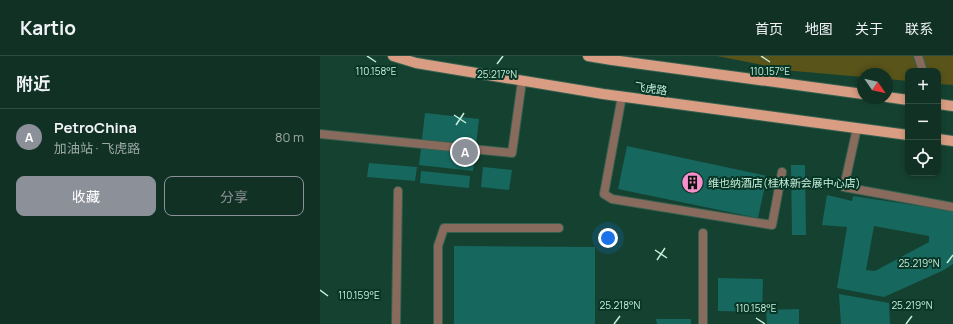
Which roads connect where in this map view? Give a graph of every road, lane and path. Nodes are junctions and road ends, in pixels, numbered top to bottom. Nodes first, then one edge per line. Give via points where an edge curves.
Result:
1 (393, 56) edge
2 (588, 56) edge
3 (918, 56) edge
4 (922, 68) edge
5 (522, 81) junction
6 (857, 93) edge
7 (622, 96) junction
8 (893, 98) edge
9 (905, 100) edge
10 (941, 104) edge
11 (953, 106) edge
12 (857, 128) junction
13 (320, 134) edge
14 (905, 135) edge
15 (941, 139) edge
16 (953, 141) edge
17 (782, 172) dead end
18 (398, 191) dead end
19 (953, 207) edge
20 (559, 228) dead end
21 (703, 233) dead end
22 (396, 324) edge
23 (438, 324) edge
24 (703, 324) edge

1 - 5 main road, 飞虎路 via 416,63
2 - 6 main road, 飞虎路
3 - 4 lane
5 - 7 main road, 飞虎路
5 - 13 lane via 512,153
7 - 12 main road, 飞虎路
7 - 17 lane via 604,194 612,199 772,225
8 - 9 main road
10 - 11 main road
12 - 14 main road, 飞虎路
12 - 19 lane via 844,187
15 - 16 main road
18 - 22 lane
20 - 23 lane via 444,228 438,246
21 - 24 lane

